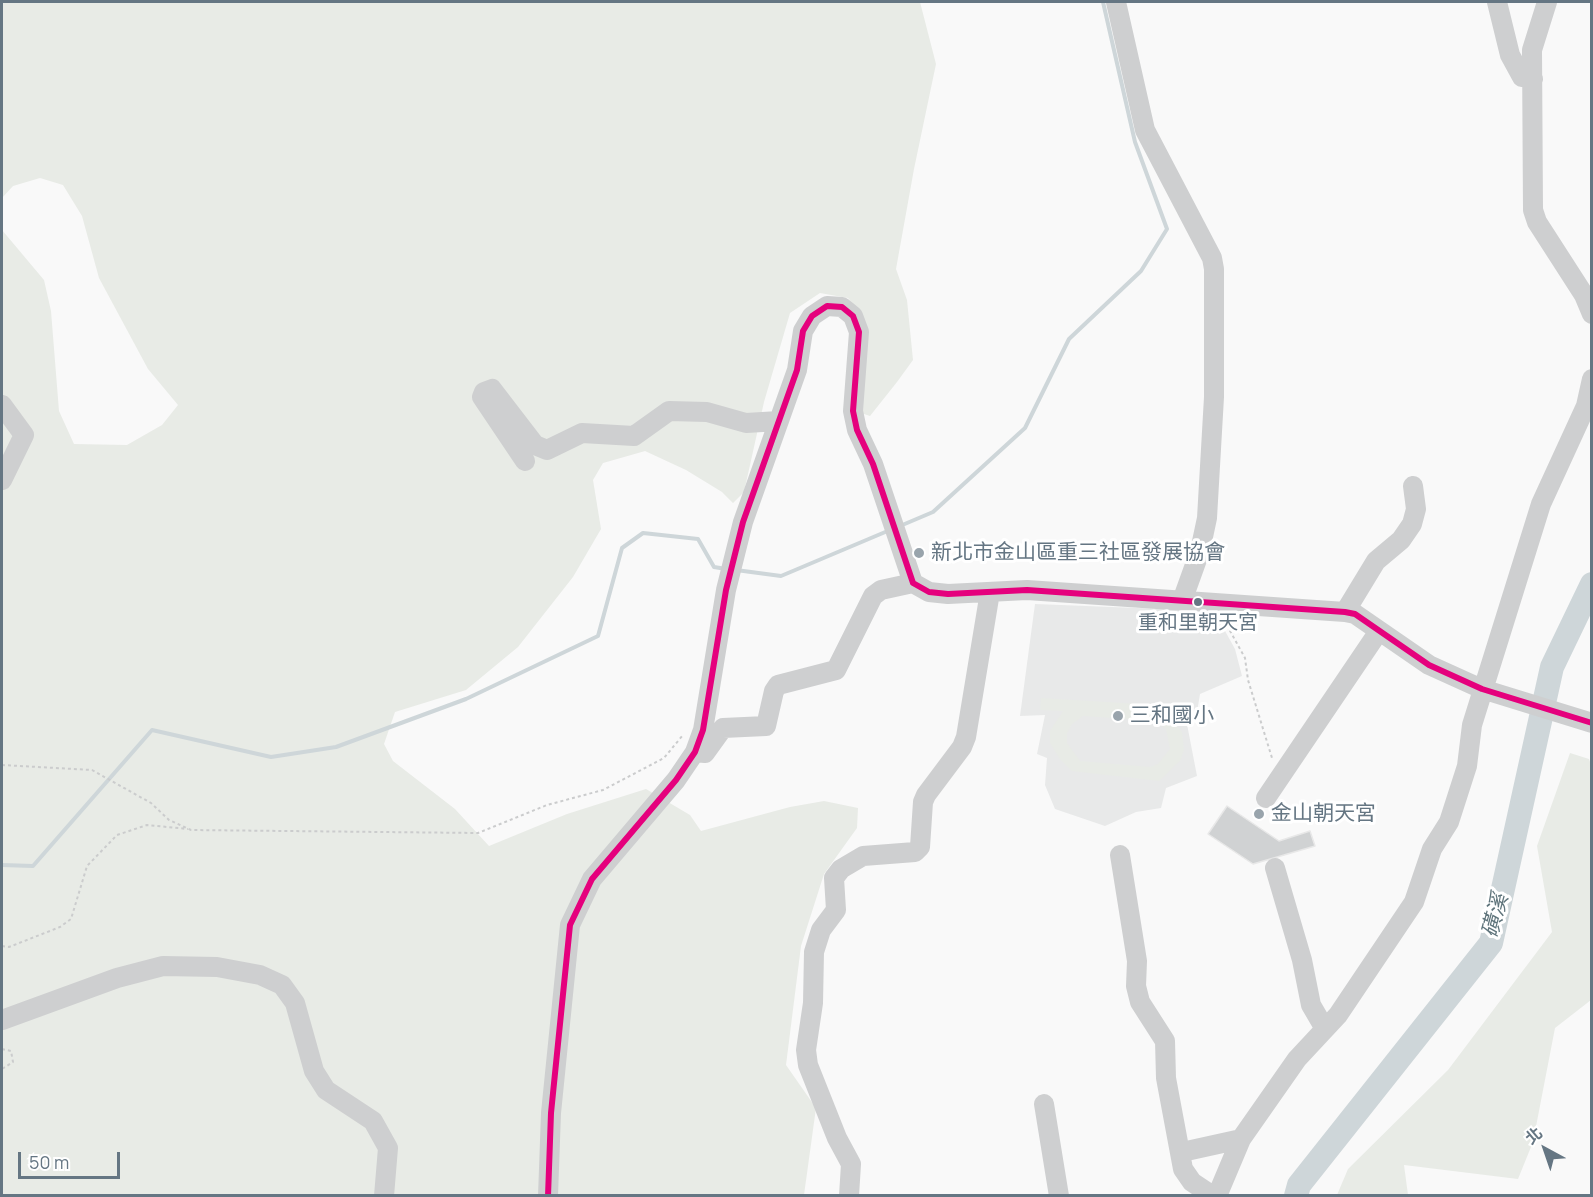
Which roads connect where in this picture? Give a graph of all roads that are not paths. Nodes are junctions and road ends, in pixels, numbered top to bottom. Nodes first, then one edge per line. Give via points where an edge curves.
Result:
1 (1116, 2) edge
2 (1497, 2) edge
3 (1547, 2) edge
4 (1532, 51) junction
5 (1510, 55) junction
6 (1533, 79) junction
7 (1592, 314) edge
8 (1592, 379) edge
9 (2, 405) edge
10 (779, 421) junction
11 (525, 460) dead end
12 (2, 480) edge
13 (1413, 486) dead end
14 (913, 583) junction
15 (990, 592) junction
16 (1182, 601) junction
17 (1345, 612) junction
18 (1379, 631) junction
19 (1486, 690) junction
20 (1592, 723) edge
21 (695, 752) junction
22 (1266, 798) dead end
23 (1120, 855) dead end
24 (1275, 868) dead end
25 (2, 1020) edge
26 (1325, 1029) junction
27 (1044, 1104) dead end
28 (1241, 1139) junction
29 (1182, 1152) junction
30 (384, 1196) edge
31 (548, 1196) edge
32 (849, 1196) edge
33 (1059, 1196) edge
34 (1215, 1196) edge

1 - 16 street via 1145,130 1212,258 1215,345 1207,518
2 - 5 street
3 - 4 street
4 - 5 street
4 - 6 street
5 - 6 street via 1522,77
6 - 7 street via 1533,210
8 - 19 street via 1586,406 1541,504
9 - 12 street via 24,435
10 - 11 street via 746,423 707,412 669,411 634,436 582,433 547,450 535,445 492,389 484,392 482,397
10 - 14 street via 797,370 803,331 812,316 826,306 842,307 853,316 859,332 853,411 857,430 873,464
10 - 21 street via 743,522 726,591 703,730
13 - 17 street via 1416,508 1412,524 1401,540 1376,561
14 - 15 street via 929,592
14 - 21 street via 881,590 873,596 836,670 778,685 766,726 723,728 705,753
15 - 16 street via 1027,590
15 - 32 street via 966,737 922,802 920,847 915,852 863,856 841,869 834,878 836,910 821,930 814,952 808,1065 851,1164
16 - 17 street
17 - 18 street via 1355,614
18 - 19 street via 1429,665
18 - 22 street
19 - 20 street
19 - 26 street via 1472,725 1467,766 1449,822 1432,849 1414,902
21 - 31 street via 676,780 591,879 570,925 551,1113
23 - 29 street via 1136,952 1136,986 1140,1002 1165,1041 1166,1078
24 - 26 street via 1311,1005
25 - 30 street via 117,978 163,966 217,967 260,975 282,985 295,1003 314,1071 326,1089 373,1121 388,1148
26 - 28 street via 1297,1059
27 - 33 street
28 - 29 street
28 - 34 street
29 - 34 street via 1183,1169 1192,1182

